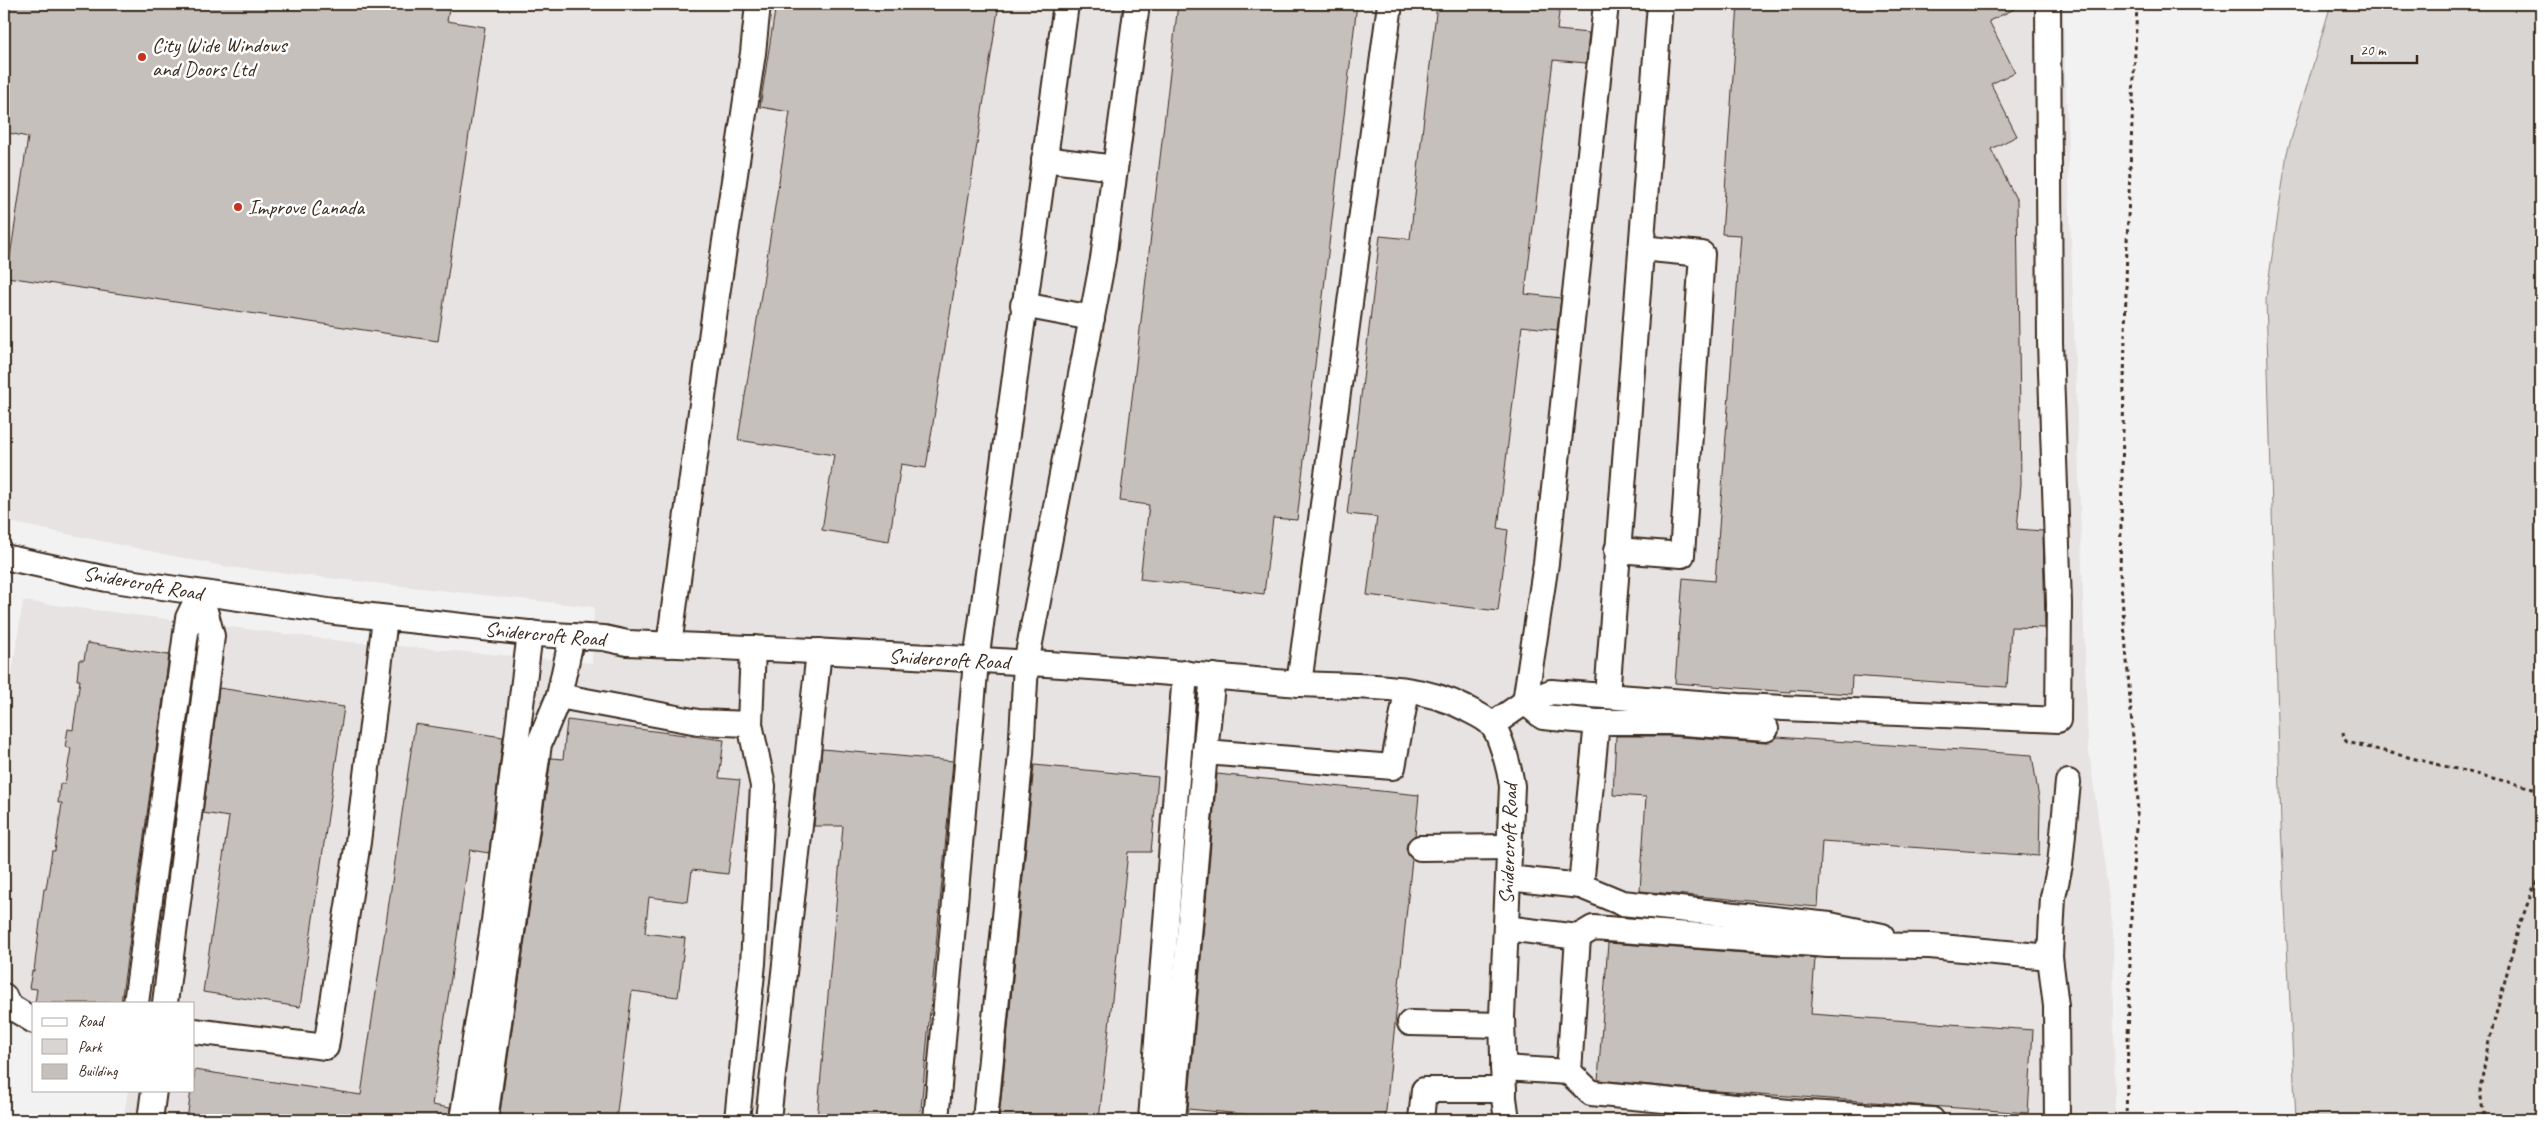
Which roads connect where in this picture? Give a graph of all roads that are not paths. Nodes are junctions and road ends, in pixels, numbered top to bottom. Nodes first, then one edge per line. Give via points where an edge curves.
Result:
1 (758, 4) edge
2 (1066, 4) edge
3 (1137, 4) edge
4 (1390, 4) edge
5 (1606, 4) edge
6 (1660, 4) edge
7 (2048, 4) edge
8 (1044, 159) junction
9 (1115, 168) junction
10 (1641, 248) junction
11 (1023, 305) junction
12 (1092, 318) junction
13 (1617, 550) junction
14 (4, 557) edge
15 (200, 593) junction
16 (385, 618) junction
17 (530, 634) junction
18 (572, 636) junction
19 (669, 645) junction
20 (753, 648) junction
21 (819, 652) junction
22 (976, 661) junction
23 (1026, 664) junction
24 (1185, 673) junction
25 (1213, 676) junction
26 (1298, 684) junction
27 (1407, 691) junction
28 (559, 696) junction
29 (1607, 696) junction
30 (1526, 702) junction
31 (1598, 722) junction
32 (750, 724) junction
33 (1492, 724) junction
34 (1766, 729) dead end
35 (1205, 752) junction
36 (2068, 782) dead end
37 (1509, 847) junction
38 (1420, 848) dead end
39 (1508, 878) junction
40 (1581, 886) junction
41 (1506, 928) junction
42 (1578, 937) junction
43 (1930, 946) junction
44 (2050, 957) junction
45 (4, 996) edge
46 (136, 1002) edge
47 (165, 1002) edge
48 (32, 1020) edge
49 (1410, 1023) dead end
50 (1502, 1025) junction
51 (195, 1030) edge
52 (1569, 1072) junction
53 (1503, 1079) junction
54 (154, 1092) edge
55 (150, 1120) edge
56 (462, 1120) edge
57 (485, 1120) edge
58 (737, 1120) edge
59 (768, 1120) edge
60 (936, 1120) edge
61 (985, 1120) edge
62 (1151, 1120) edge
63 (1172, 1120) edge
64 (1421, 1120) edge
65 (1507, 1120) edge
66 (1932, 1120) edge
67 (2057, 1120) edge

1 - 19 street
2 - 8 street
3 - 9 street
4 - 26 street
5 - 30 street via 1546,563
6 - 10 street
7 - 29 street via 2050,342 2059,604 2058,720 1739,706
8 - 9 street
8 - 11 street
9 - 12 street
10 - 13 street
10 - 13 street via 1702,254 1682,555
11 - 12 street
11 - 22 street
12 - 23 street
13 - 29 street
14 - 15 street, Snidercroft Road
15 - 16 street, Snidercroft Road
15 - 46 street via 188,618
15 - 47 street via 212,636
16 - 17 street, Snidercroft Road
16 - 51 street via 358,842 326,1047
17 - 18 street, Snidercroft Road
17 - 56 street via 494,921
18 - 19 street, Snidercroft Road
18 - 28 street
19 - 20 street, Snidercroft Road
20 - 21 street, Snidercroft Road
20 - 32 street
21 - 22 street, Snidercroft Road
21 - 59 street
22 - 23 street, Snidercroft Road
22 - 60 street
23 - 24 street, Snidercroft Road
23 - 61 street via 1021,754
24 - 25 street, Snidercroft Road
24 - 62 street
25 - 26 street, Snidercroft Road
25 - 35 street
26 - 27 street, Snidercroft Road via 1391,687
27 - 33 street, Snidercroft Road via 1466,708
27 - 35 street via 1393,767
28 - 32 street via 698,722
28 - 57 street via 539,744
29 - 30 street via 1551,692
30 - 31 street via 1543,717
30 - 33 street
31 - 34 street via 1669,722
31 - 40 street
32 - 58 street via 763,786 753,963
33 - 37 street, Snidercroft Road via 1509,767 1512,786
35 - 63 street
36 - 44 street via 2060,865 2053,897
37 - 38 street
37 - 39 street, Snidercroft Road
39 - 40 street
39 - 41 street, Snidercroft Road
40 - 43 street via 1622,903 1830,924
41 - 42 street
41 - 50 street, Snidercroft Road
42 - 43 street via 1593,928 1828,945
42 - 52 street
43 - 44 street
44 - 67 street via 2056,1006
45 - 48 street via 8,1005
49 - 50 street
50 - 53 street, Snidercroft Road
52 - 53 street
52 - 66 street via 1591,1093 1789,1112
53 - 64 street via 1424,1090
53 - 65 street, Snidercroft Road
54 - 55 street

